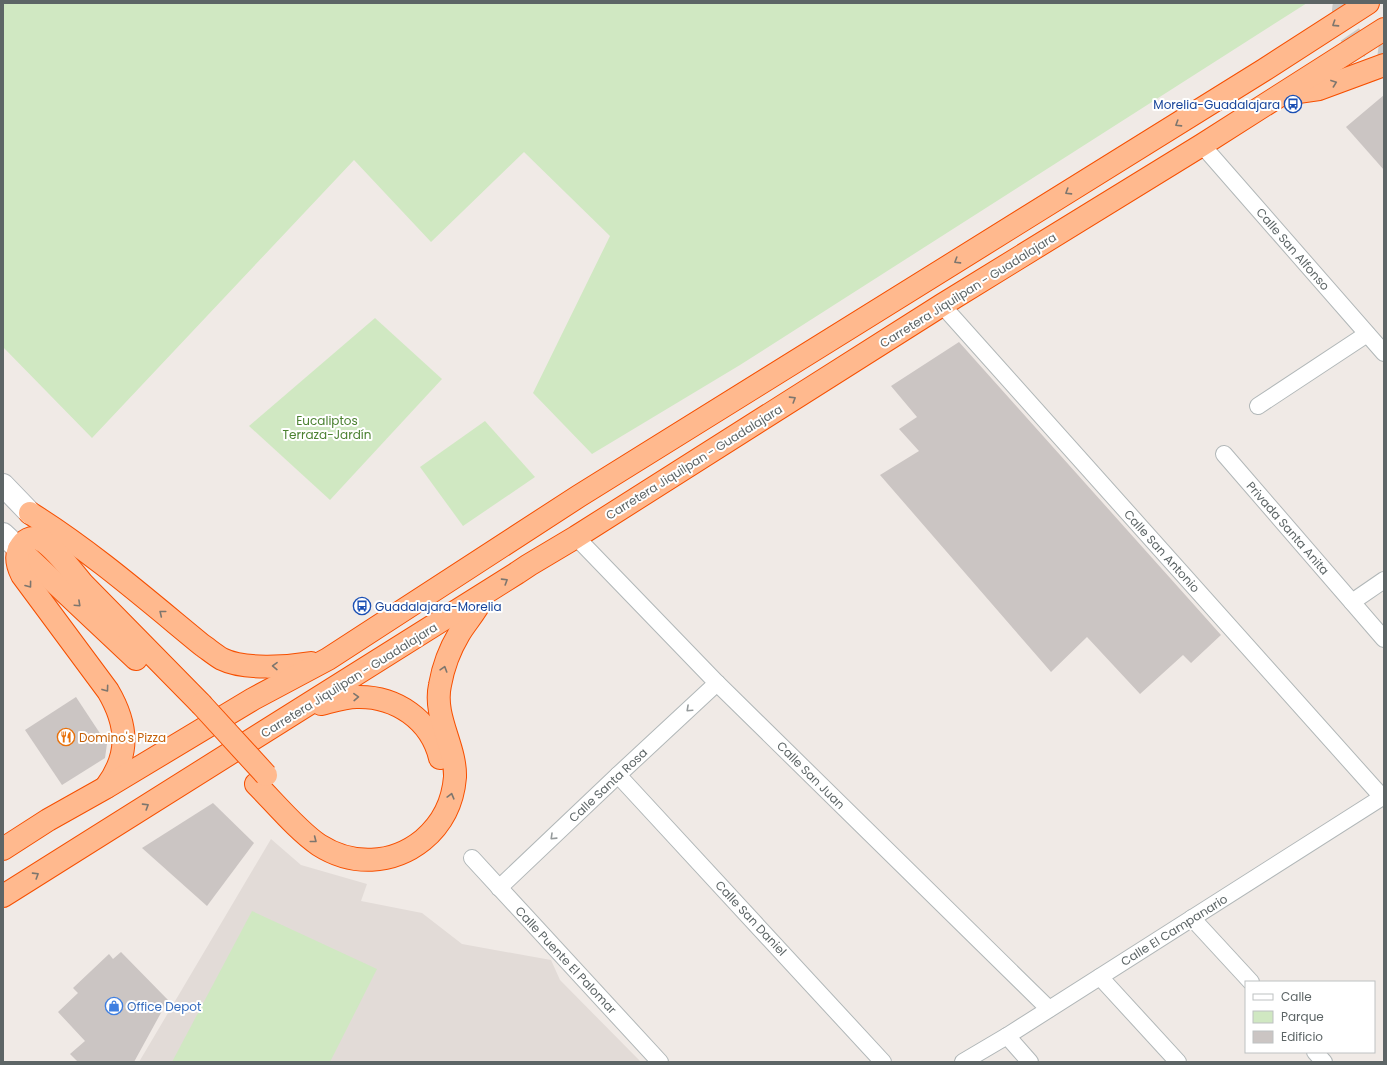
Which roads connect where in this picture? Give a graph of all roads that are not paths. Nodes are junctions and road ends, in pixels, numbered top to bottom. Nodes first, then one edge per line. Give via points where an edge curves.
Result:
1 (1368, 3) edge
2 (1384, 28) edge
3 (1384, 65) edge
4 (1282, 94) junction
5 (1202, 145) junction
6 (942, 305) junction
7 (1375, 336) edge
8 (1384, 353) edge
9 (1258, 406) dead end
10 (1224, 454) dead end
11 (4, 487) edge
12 (30, 513) junction
13 (3, 534) edge
14 (576, 537) junction
15 (19, 549) junction
16 (75, 575) junction
17 (1384, 580) edge
18 (484, 595) junction
19 (1352, 602) junction
20 (1384, 639) edge
21 (328, 659) junction
22 (717, 683) junction
23 (304, 708) junction
24 (196, 709) junction
25 (618, 775) junction
26 (261, 779) junction
27 (105, 788) junction
28 (1383, 797) edge
29 (3, 848) edge
30 (472, 858) dead end
31 (499, 888) junction
32 (3, 896) edge
33 (1192, 918) junction
34 (1100, 976) junction
35 (1250, 981) edge
36 (1049, 1009) junction
37 (1007, 1036) junction
38 (1316, 1053) edge
39 (660, 1062) edge
40 (883, 1062) edge
41 (963, 1062) edge
42 (1030, 1062) edge
43 (1178, 1062) edge
44 (1324, 1062) edge

1 -> 21 highway via 579,496
2 - 4 highway, Carretera Jiquilpan - Guadalajara
4 -> 3 highway via 1319,89
4 - 5 highway, Carretera Jiquilpan - Guadalajara
5 - 6 highway, Carretera Jiquilpan - Guadalajara
5 - 7 street, Calle San Alfonso
14 -> 6 highway, Carretera Jiquilpan - Guadalajara
6 - 28 street, Calle San Antonio
7 - 8 street, Calle San Alfonso
7 - 9 street
10 - 19 street, Privada Santa Anita
11 - 12 street
12 - 16 highway
21 -> 12 highway via 283,666 236,664 222,659 57,530
13 - 15 street
18 -> 14 highway, Carretera Jiquilpan - Guadalajara
14 - 22 street, Calle San Juan
15 - 16 highway via 25,540 41,540
15 -> 24 highway
15 -> 27 highway via 17,562 22,575 108,691 119,712 124,739 122,757 115,774
16 - 24 highway
17 - 19 street
18 - 23 highway, Carretera Jiquilpan - Guadalajara
26 -> 18 highway via 310,838 327,850 346,857 368,860 389,858 409,849 426,837 446,811 455,776 453,757 441,718 439,687 446,662 458,635
19 - 20 street, Privada Santa Anita
21 - 27 highway via 253,699
22 -> 25 street, Calle Santa Rosa
22 - 36 street, Calle San Juan
23 -> 26 highway via 347,698 368,697 386,701 412,714 433,737 441,759 438,794 429,813 416,829 400,839 373,845 352,844 331,836
32 -> 23 highway, Carretera Jiquilpan - Guadalajara
24 - 26 highway, bridge
25 -> 31 street, Calle Santa Rosa
25 - 40 street, Calle San Daniel
27 - 29 highway
28 - 33 street, Calle El Campanario
30 - 31 street, Calle Puente El Palomar
31 - 39 street, Calle Puente El Palomar
33 - 34 street, Calle El Campanario
33 - 35 street
34 - 36 street, Calle El Campanario
34 - 43 street
36 - 37 street, Calle El Campanario
37 - 41 street, Calle El Campanario
37 - 42 street
38 - 44 street

